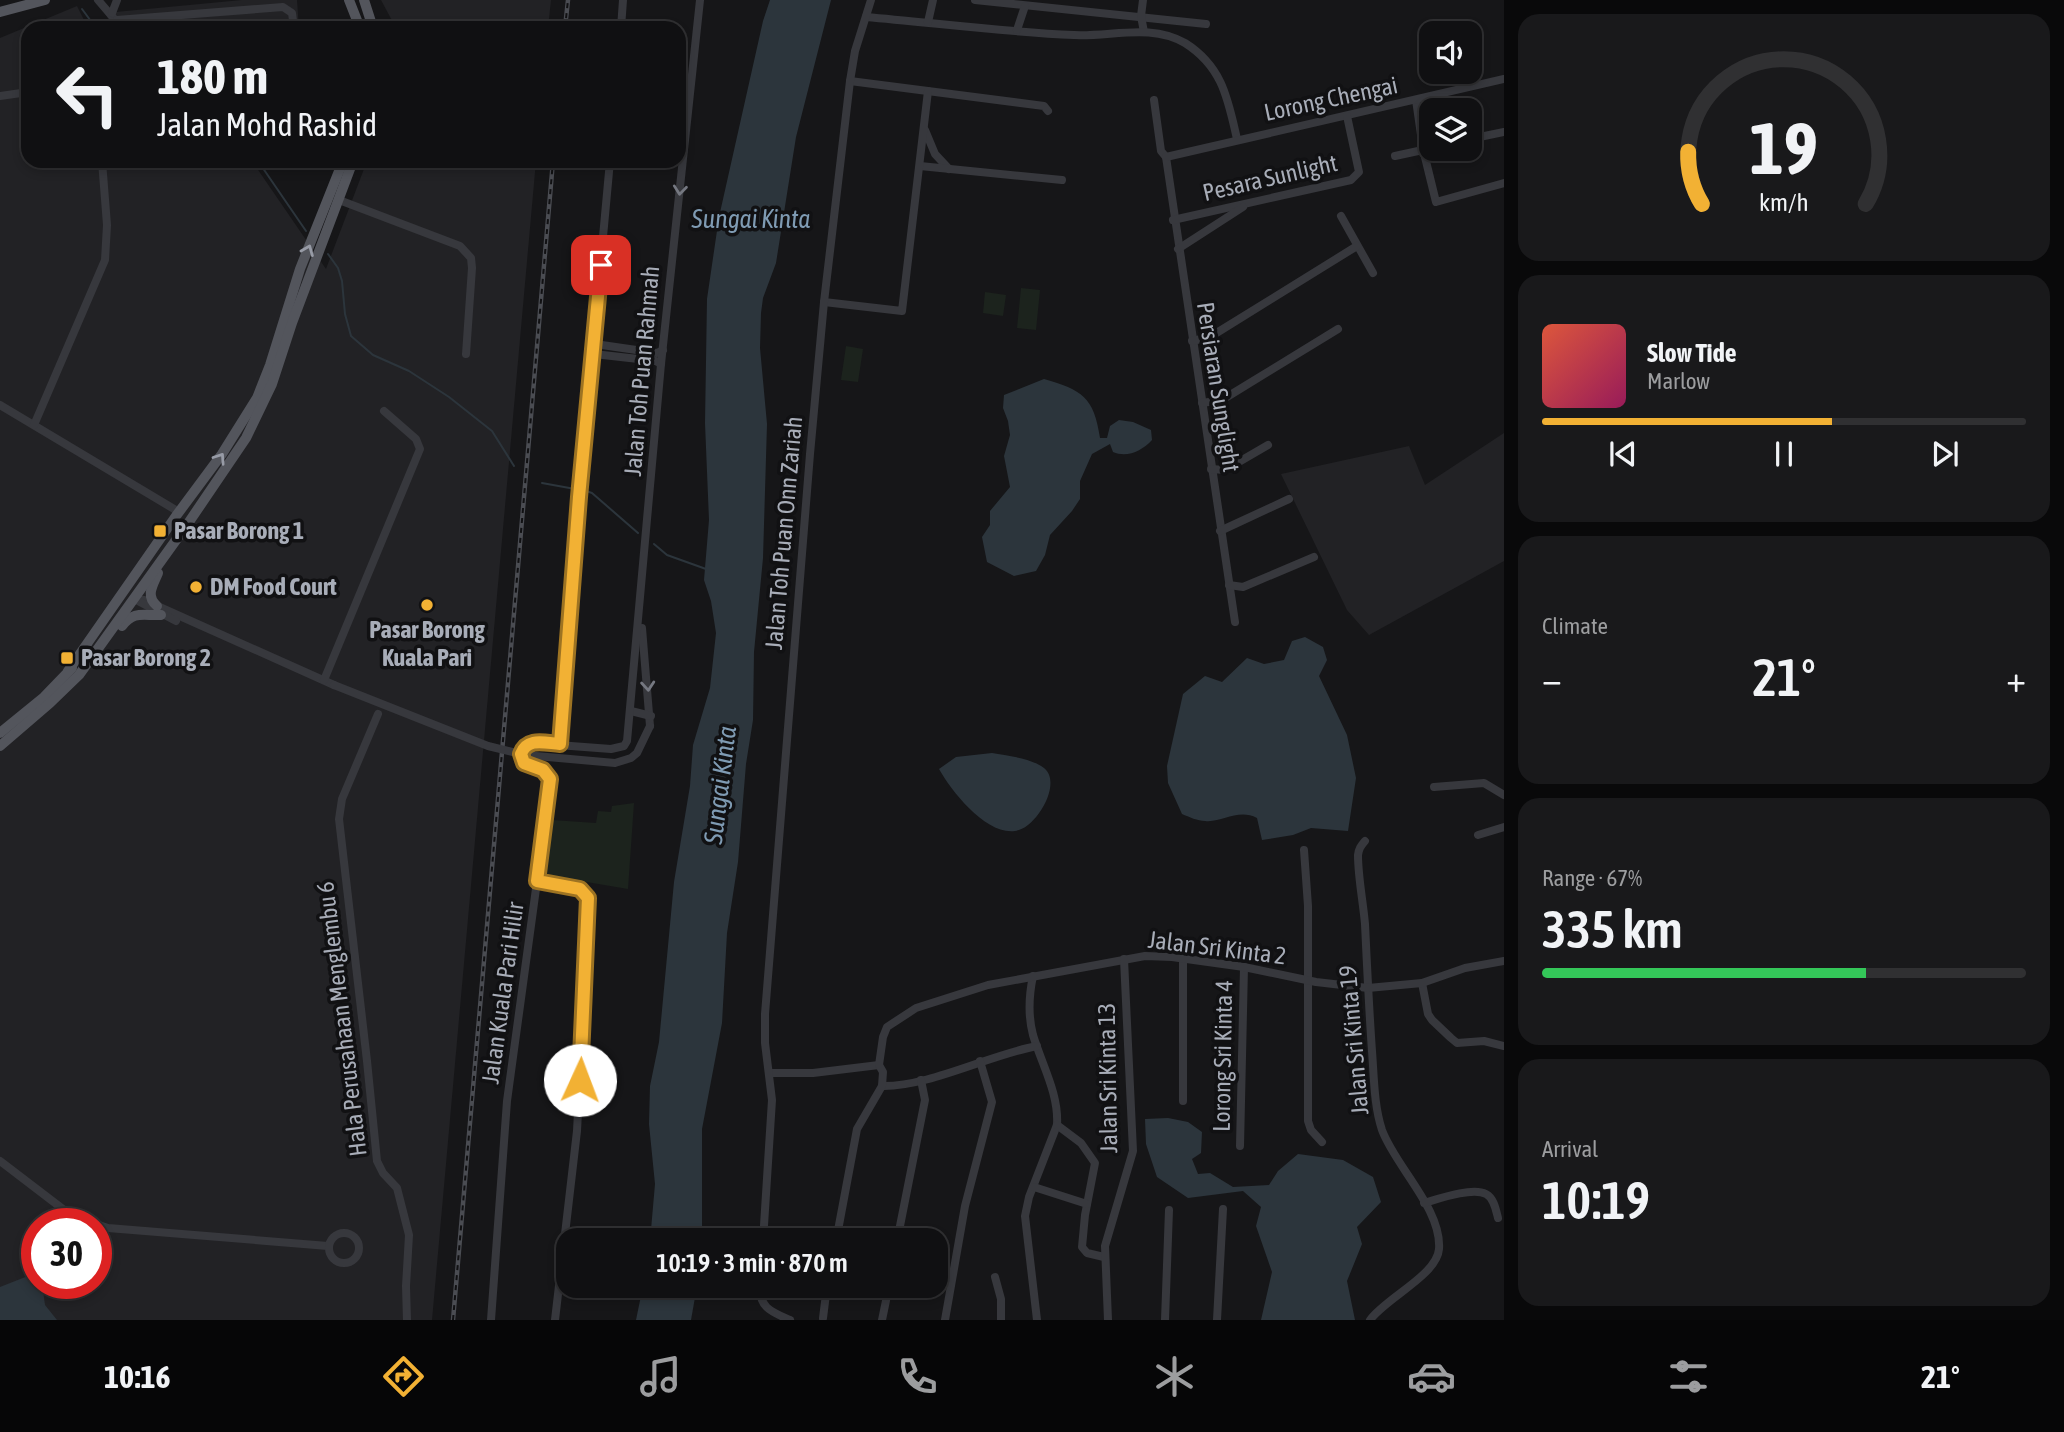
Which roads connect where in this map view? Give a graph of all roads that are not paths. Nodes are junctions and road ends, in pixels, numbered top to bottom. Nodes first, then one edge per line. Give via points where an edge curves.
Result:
1 (45, 0) edge
2 (98, 0) edge
3 (117, 0) edge
4 (364, 0) edge
5 (623, 0) edge
6 (700, 0) edge
7 (871, 0) edge
8 (933, 0) edge
9 (975, 0) edge
10 (1143, 0) edge
11 (349, 3) edge
12 (1025, 6) junction
13 (0, 10) edge
14 (1141, 16) junction
15 (866, 17) junction
16 (117, 21) edge
17 (294, 21) edge
18 (357, 21) edge
19 (371, 21) edge
20 (622, 21) edge
21 (928, 22) junction
22 (1206, 24) dead end
23 (1017, 30) junction
24 (1144, 32) junction
25 (1504, 79) edge
26 (850, 81) junction
27 (928, 91) junction
28 (21, 93) edge
29 (0, 96) edge
30 (1154, 100) dead end
31 (1416, 100) junction
32 (1048, 111) dead end
33 (1419, 113) edge
34 (1347, 116) junction
35 (924, 127) junction
36 (686, 132) edge
37 (1504, 132) edge
38 (1482, 137) edge
39 (1237, 139) junction
40 (1419, 151) edge
41 (1395, 156) dead end
42 (1166, 157) junction
43 (1429, 161) edge
44 (920, 166) junction
45 (103, 168) edge
46 (340, 168) edge
47 (350, 168) edge
48 (609, 168) edge
49 (682, 168) edge
50 (949, 169) junction
51 (1062, 180) dead end
52 (1504, 183) edge
53 (339, 200) junction
54 (1248, 204) junction
55 (1341, 216) dead end
56 (1174, 220) junction
57 (1357, 246) junction
58 (1178, 249) junction
59 (1373, 273) dead end
60 (824, 302) junction
61 (1338, 329) dead end
62 (1192, 341) junction
63 (594, 344) junction
64 (607, 350) junction
65 (663, 350) junction
66 (466, 354) dead end
67 (594, 354) junction
68 (661, 363) junction
69 (1202, 403) junction
70 (0, 405) edge
71 (384, 411) dead end
72 (34, 425) junction
73 (1269, 445) dead end
74 (1211, 469) junction
75 (1289, 499) dead end
76 (179, 512) junction
77 (1220, 531) junction
78 (1314, 556) dead end
79 (162, 559) junction
80 (1229, 585) junction
81 (135, 599) junction
82 (640, 607) junction
83 (159, 610) junction
84 (1235, 622) dead end
85 (73, 673) junction
86 (324, 680) junction
87 (631, 711) junction
88 (378, 714) dead end
89 (651, 721) junction
90 (0, 733) edge
91 (560, 744) junction
92 (0, 746) edge
93 (624, 746) joint
94 (1434, 787) dead end
95 (1504, 795) edge
96 (1504, 827) edge
97 (1478, 835) dead end
98 (1365, 841) dead end
99 (1304, 850) dead end
100 (537, 881) junction
101 (1124, 959) junction
102 (1183, 959) junction
103 (1504, 961) edge
104 (1244, 967) junction
105 (1033, 976) junction
106 (1307, 980) junction
107 (1422, 983) junction
108 (1368, 988) junction
109 (1037, 1046) junction
110 (1504, 1046) edge
111 (980, 1061) junction
112 (879, 1065) junction
113 (769, 1073) junction
114 (921, 1080) junction
115 (882, 1086) junction
116 (1183, 1101) dead end
117 (1057, 1125) junction
118 (1322, 1142) dead end
119 (1240, 1146) dead end
120 (0, 1161) edge
121 (1034, 1187) junction
122 (1424, 1203) junction
123 (1087, 1204) junction
124 (62, 1208) edge
125 (1223, 1209) dead end
126 (1169, 1210) dead end
127 (1498, 1218) dead end
128 (112, 1227) edge
129 (764, 1228) edge
130 (838, 1228) edge
131 (900, 1228) edge
132 (328, 1246) dead end
133 (1104, 1257) junction
134 (995, 1277) dead end
135 (761, 1298) edge
136 (826, 1298) edge
137 (887, 1298) edge
138 (823, 1318) dead end
139 (407, 1320) edge
140 (491, 1320) edge
141 (555, 1320) edge
142 (790, 1320) edge
143 (882, 1320) edge
144 (945, 1320) edge
145 (1001, 1320) edge
146 (1037, 1320) edge
147 (1108, 1320) edge
148 (1165, 1320) edge
149 (1217, 1320) edge
150 (1370, 1320) edge

1 - 13 main road
2 - 16 street
3 - 16 street
4 - 19 main road
5 - 20 street
6 -> 36 street, Jalan Toh Puan Rahmah
7 - 15 street, Jalan Toh Puan Onn Zariah
8 - 21 street
9 - 12 street
10 - 14 street
11 - 18 main road
12 - 14 street
12 - 23 street
14 - 22 street
14 - 24 street
15 - 21 street
15 - 26 street, Jalan Toh Puan Onn Zariah
16 - 17 street via 283,7 292,13
21 - 23 street
23 - 24 street via 1076,36
24 - 39 street via 1183,42 1213,71 1224,88
25 - 31 street, Lorong Chengai
26 - 27 street
26 - 60 street, Jalan Toh Puan Onn Zariah
27 - 32 street via 1044,106
27 - 35 street
28 - 29 street
30 - 42 street, Persiaran Sunglight
31 - 33 street
31 - 34 street, Lorong Chengai
34 - 39 street, Lorong Chengai
34 - 54 street, Pesara Sunlight via 1359,172 1351,180
35 - 44 street
35 - 50 street via 935,154
37 - 38 street
39 - 42 street, Lorong Chengai
40 - 41 street
42 - 56 street, Persiaran Sunglight
43 - 52 street via 1437,202
44 - 50 street
44 - 60 street via 902,311
45 - 72 street via 105,260
76 -> 46 main road via 257,398
47 - 53 main road
48 - 63 street
49 -> 65 street, Jalan Toh Puan Rahmah
50 - 51 street
53 - 66 street via 467,251 472,268
53 - 79 main road via 272,384 246,438
54 - 56 street, Pesara Sunlight
54 - 58 street
55 - 57 street
56 - 58 street, Persiaran Sunglight
57 - 59 street
57 - 62 street via 1210,337
58 - 62 street, Persiaran Sunglight
60 - 113 street, Jalan Toh Puan Onn Zariah via 765,1014
61 - 69 street via 1223,400
62 - 69 street, Persiaran Sunglight
63 - 64 street
63 - 67 street
64 - 65 street
64 - 67 street
64 - 68 street
65 - 68 street, Jalan Toh Puan Rahmah
67 - 91 street
68 - 82 street, Jalan Toh Puan Rahmah
69 - 74 street, Persiaran Sunglight
70 - 72 street
71 - 86 street via 416,439 420,449
72 - 76 street
73 - 74 street via 1225,470
74 - 77 street, Persiaran Sunglight
75 - 77 street
76 - 81 main road via 135,586
76 - 85 main road
77 - 80 street, Persiaran Sunglight
78 - 80 street via 1243,587
79 - 81 main road
79 - 83 main road via 150,593
80 - 84 street, Persiaran Sunglight
81 - 83 street
81 - 85 main road via 121,604
82 - 87 street, Jalan Toh Puan Rahmah
82 -> 89 street
83 - 85 main road via 132,616 102,652
83 - 86 street
85 - 90 main road
85 - 92 main road via 57,697
86 - 89 street, bridge via 488,746 525,755 615,763 637,753
87 - 89 street
87 - 93 street, Jalan Toh Puan Rahmah
88 - 139 street, Hala Perusahaan Menglembu 6 via 342,799 339,819 377,1161 397,1188 409,1235
91 - 93 street, Jalan Kuala Pari Hilir
91 - 100 street, Jalan Kuala Pari Hilir via 531,743 521,754 524,763 543,770 550,779
94 - 95 street via 1484,783
96 - 97 street
98 - 108 street, Jalan Sri Kinta 19 via 1358,858
99 - 106 street
100 - 140 street, Jalan Kuala Pari Hilir via 507,1101
100 - 141 street via 580,889 589,903 577,1131
101 - 102 street, Jalan Sri Kinta 2
101 - 105 street, Jalan Sri Kinta 2
101 - 133 street, Jalan Sri Kinta 13 via 1133,1151
102 - 104 street, Jalan Sri Kinta 2
102 - 116 street
103 - 107 street, Jalan Sri Kinta 2
104 - 106 street, Jalan Sri Kinta 2
104 - 119 street, Lorong Sri Kinta 4
105 - 109 street via 1029,997
105 - 112 street, Jalan Sri Kinta 2 via 938,999 898,1018 887,1027
106 - 108 street, Jalan Sri Kinta 2
106 - 118 street via 1308,1122
107 - 108 street, Jalan Sri Kinta 2
107 - 110 street via 1428,1014 1457,1043 1484,1041
108 - 122 street, Jalan Sri Kinta 19 via 1383,1133
109 - 111 street
109 - 117 street via 1052,1088
111 - 114 street
111 - 144 street via 992,1102 965,1206
112 - 113 street
112 - 115 street, Jalan Sri Kinta 2
113 - 129 street, Jalan Toh Puan Onn Zariah via 772,1100
114 - 115 street
114 - 131 street via 925,1100
115 - 130 street via 857,1129
117 - 121 street
117 - 123 street via 1081,1143 1095,1163
120 - 124 street
121 - 123 street
121 - 146 street via 1025,1216
122 - 127 street via 1479,1192 1488,1194
122 - 150 street, Jalan Sri Kinta 19 via 1438,1242 1433,1266
123 - 133 street via 1084,1251
125 - 149 street
126 - 148 street
128 - 132 street
133 - 147 street, Jalan Sri Kinta 13
134 - 145 street
135 - 142 street via 767,1309
136 - 138 street
137 - 143 street

